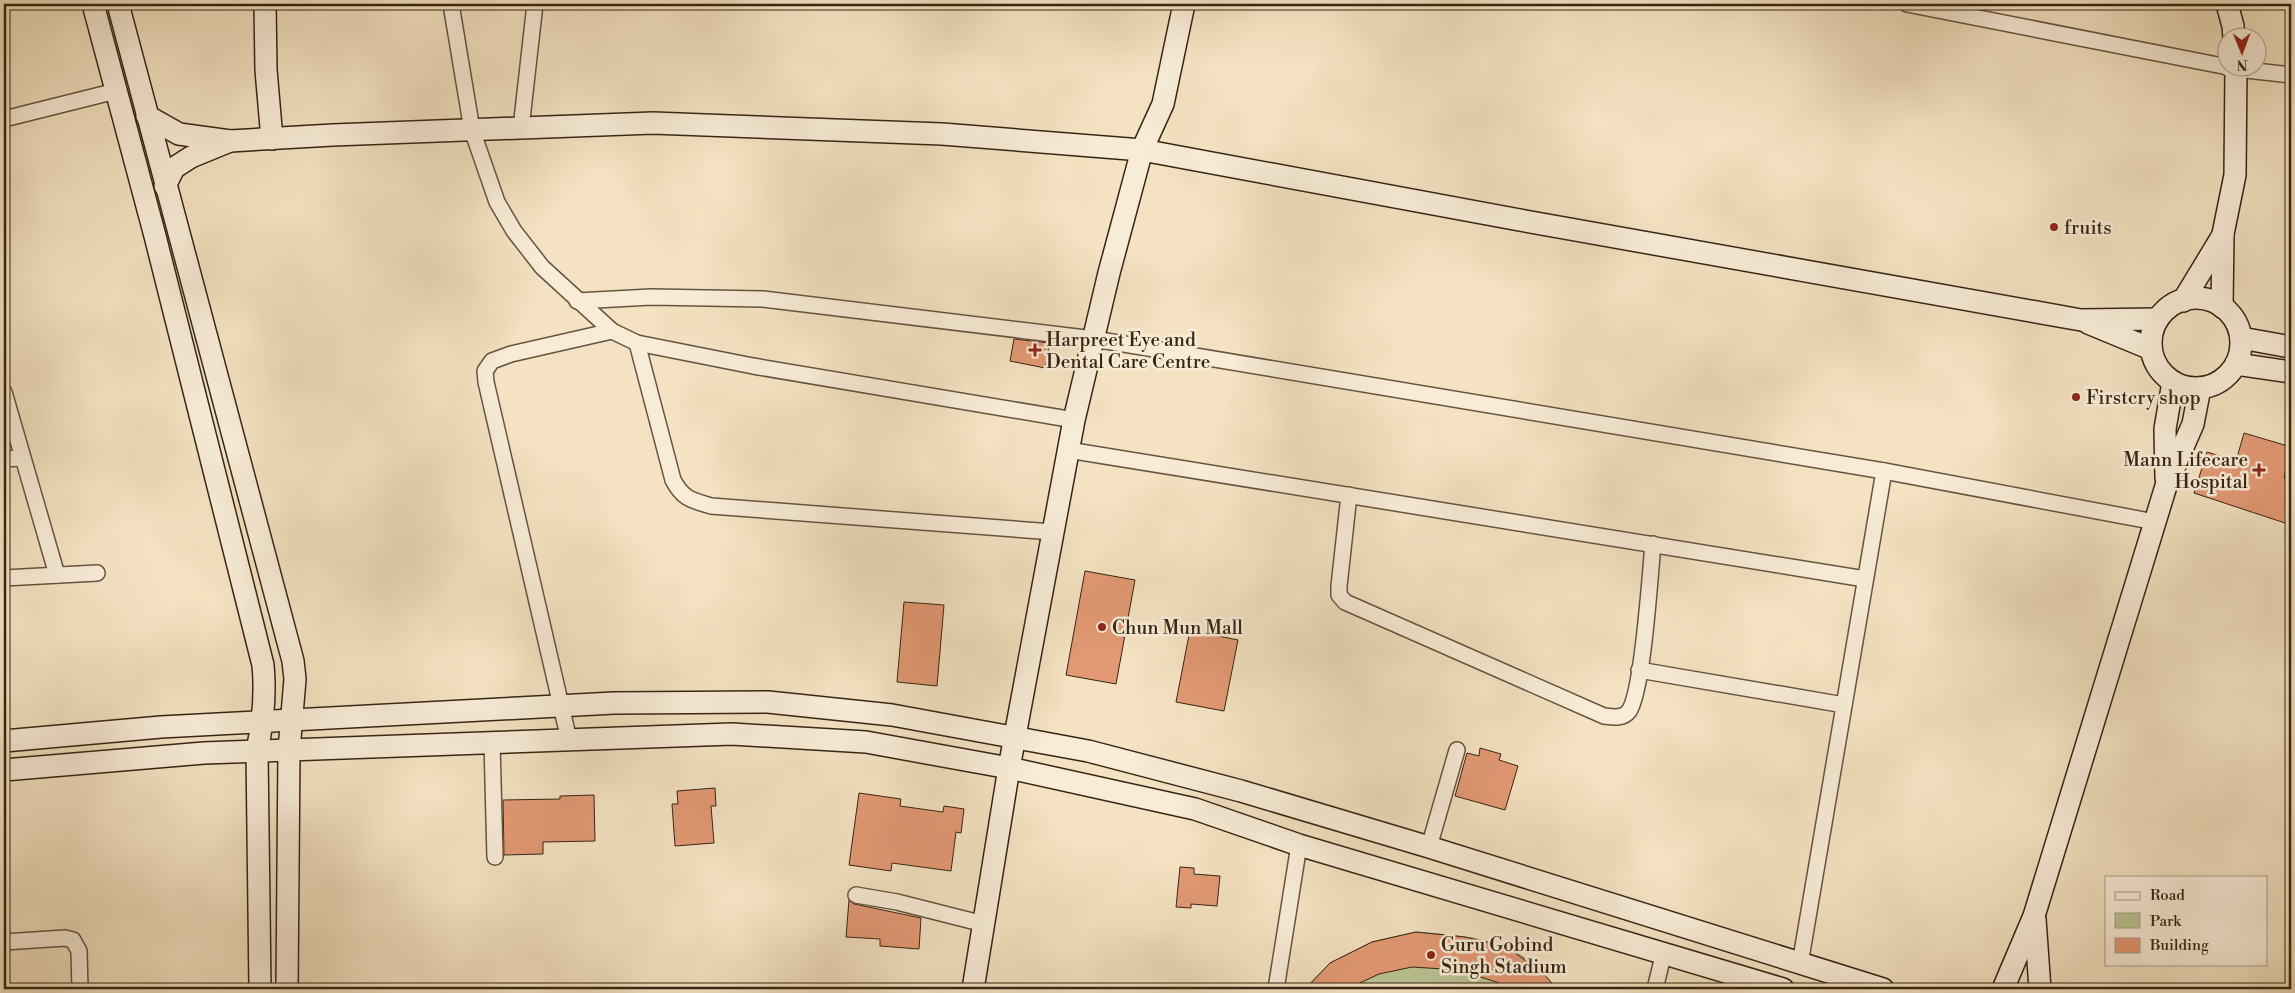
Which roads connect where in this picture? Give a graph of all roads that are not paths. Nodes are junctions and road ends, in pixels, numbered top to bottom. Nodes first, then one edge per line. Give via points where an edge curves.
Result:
1 (93, 4) edge
2 (118, 4) edge
3 (265, 4) edge
4 (451, 4) edge
5 (534, 4) edge
6 (1184, 4) edge
7 (1907, 4) edge
8 (2227, 4) edge
9 (2233, 28) edge
10 (2218, 65) edge
11 (2268, 72) edge
12 (2291, 75) edge
13 (2232, 78) edge
14 (116, 91) junction
15 (148, 116) junction
16 (4, 119) edge
17 (521, 128) junction
18 (472, 130) junction
19 (272, 139) junction
20 (230, 141) junction
21 (1142, 150) junction
22 (166, 186) junction
23 (2223, 234) junction
24 (2183, 300) junction
25 (578, 301) junction
26 (2222, 307) junction
27 (2158, 319) junction
28 (2081, 320) junction
29 (612, 332) junction
30 (2241, 338) junction
31 (1094, 339) junction
32 (637, 343) junction
33 (2291, 348) edge
34 (2151, 349) junction
35 (2236, 364) junction
36 (2291, 372) edge
37 (2173, 382) junction
38 (2200, 388) junction
39 (4, 392) edge
40 (1074, 420) junction
41 (1068, 450) junction
42 (22, 458) junction
43 (4, 459) edge
44 (1884, 471) junction
45 (2166, 486) junction
46 (1349, 495) junction
47 (2155, 522) junction
48 (1053, 532) junction
49 (1653, 544) junction
50 (97, 573) dead end
51 (57, 575) junction
52 (4, 578) edge
53 (1865, 579) junction
54 (1639, 670) junction
55 (1844, 705) junction
56 (560, 706) junction
57 (292, 720) junction
58 (263, 721) junction
59 (1015, 738) junction
60 (4, 740) edge
61 (568, 740) junction
62 (492, 743) junction
63 (289, 750) junction
64 (1457, 750) dead end
65 (257, 752) junction
66 (1009, 768) junction
67 (4, 770) edge
68 (1299, 845) junction
69 (1429, 847) junction
70 (495, 857) dead end
71 (856, 895) dead end
72 (2034, 916) junction
73 (984, 924) junction
74 (4, 942) edge
75 (1739, 945) junction
76 (1664, 952) junction
77 (1800, 964) junction
78 (1734, 974) junction
79 (80, 989) edge
80 (260, 989) edge
81 (287, 989) edge
82 (973, 989) edge
83 (1276, 989) edge
84 (1655, 989) edge
85 (1783, 989) edge
86 (1882, 989) edge
87 (2003, 989) edge
88 (2040, 989) edge

1 - 14 street
2 - 15 street
3 - 19 street
4 - 18 street
5 - 17 street
6 - 21 street via 1163,104
7 - 10 street
8 - 9 street
11 - 12 street
13 - 23 street via 2235,175
14 - 16 street
14 - 58 street via 263,665
15 - 20 street via 179,134
15 - 22 street
17 - 18 street
17 - 21 street via 653,123 942,134
18 - 19 street
18 - 25 street via 497,202 514,231 542,267
19 - 20 street
20 - 22 street via 191,157 174,168
21 - 28 street
21 - 31 street
22 - 57 street via 293,661
23 - 24 street
23 - 26 street
24 - 26 street via 2196,298
24 - 27 street via 2167,309
25 - 29 street
25 - 31 street via 651,297 763,299
26 - 30 street via 2238,326
27 - 28 street
27 - 34 street via 2151,336
28 - 34 street
29 - 32 street
29 - 56 street via 511,354 492,361 485,370
30 - 33 street
30 - 35 street
31 - 40 street
31 - 44 street
32 - 40 street via 753,366
32 - 48 street via 673,480 688,500 711,506
34 - 37 street via 2158,368
35 - 36 street
35 - 38 street via 2227,376
37 - 38 street
37 - 45 street via 2165,428
38 - 45 street via 2193,424
39 - 42 street
40 - 41 street
41 - 46 street
41 - 48 street
42 - 43 street
42 - 51 street
44 - 47 street
44 - 53 street
45 - 47 street
46 - 49 street
46 - 54 street via 1339,586 1345,602 1604,716 1621,717 1629,711
47 - 72 street
48 - 59 street
49 - 53 street
49 - 54 street
50 - 51 street
51 - 52 street
53 - 55 street
54 - 55 street
55 - 77 street
56 - 57 street
56 - 59 street via 614,702 768,702 892,715
56 - 61 street
57 - 58 street
57 - 63 street
58 - 60 street
58 - 65 street
59 - 66 street
59 - 69 street via 1088,751 1241,791
61 - 62 street
61 - 66 street via 732,734 866,742
62 - 63 street
62 - 70 street
63 - 65 street
63 - 81 street
64 - 69 street
65 - 67 street via 204,753
65 - 80 street
66 - 68 street via 1195,809
66 - 73 street
68 - 76 street
68 - 83 street
69 - 75 street
71 - 73 street
72 - 87 street
72 - 88 street
73 - 82 street
74 - 79 street via 73,940 79,952
75 - 77 street
75 - 78 street
76 - 78 street
76 - 84 street
77 - 86 street
78 - 85 street

